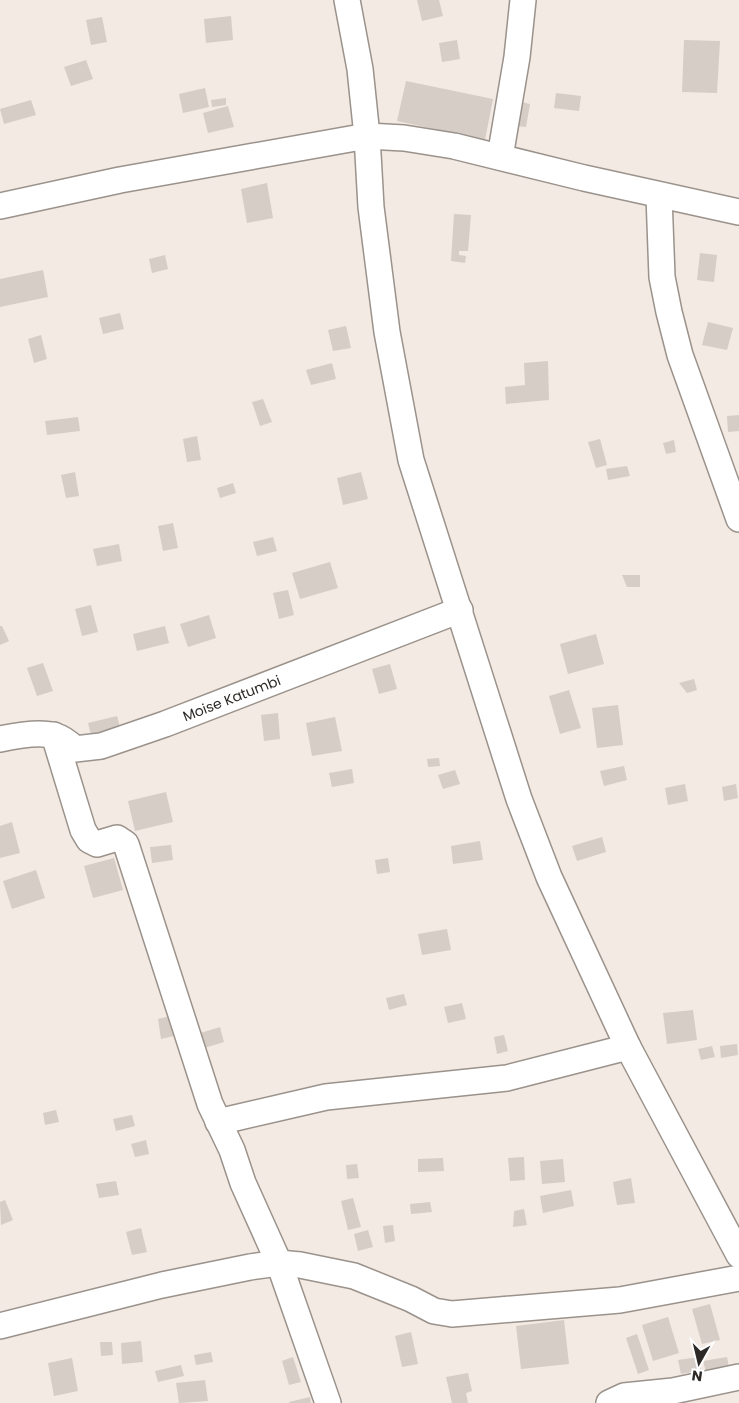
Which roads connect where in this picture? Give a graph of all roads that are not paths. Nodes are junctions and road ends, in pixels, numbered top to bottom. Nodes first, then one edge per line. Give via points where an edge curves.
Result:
1 (347, 0) edge
2 (524, 0) edge
3 (367, 136) junction
4 (500, 158) junction
5 (659, 196) junction
6 (0, 206) edge
7 (739, 212) edge
8 (739, 517) edge
9 (460, 610) junction
10 (54, 735) junction
11 (0, 739) edge
12 (628, 1047) junction
13 (218, 1122) junction
14 (739, 1255) edge
15 (279, 1264) junction
16 (739, 1278) edge
17 (0, 1326) edge
18 (739, 1377) edge
19 (637, 1399) edge
20 (328, 1403) edge
21 (609, 1403) edge

1 - 3 street via 360,69
2 - 4 street
3 - 4 street via 454,146
3 - 6 street via 120,180
3 - 9 street via 379,275 398,394 411,460
4 - 5 street
5 - 7 street
5 - 8 street via 662,277 669,312 680,355
9 - 10 street, Moise Katumbi via 101,746 75,748
9 - 12 street via 519,799 549,877
10 - 11 street
10 - 13 street via 83,830 89,840 97,844 117,838 126,844
12 - 13 street via 507,1078 326,1097
12 - 14 street
13 - 15 street
15 - 16 street via 308,1266 354,1276 434,1311 452,1314 620,1300
15 - 17 street via 162,1285
15 - 20 street
18 - 19 street
19 - 21 street via 624,1396

